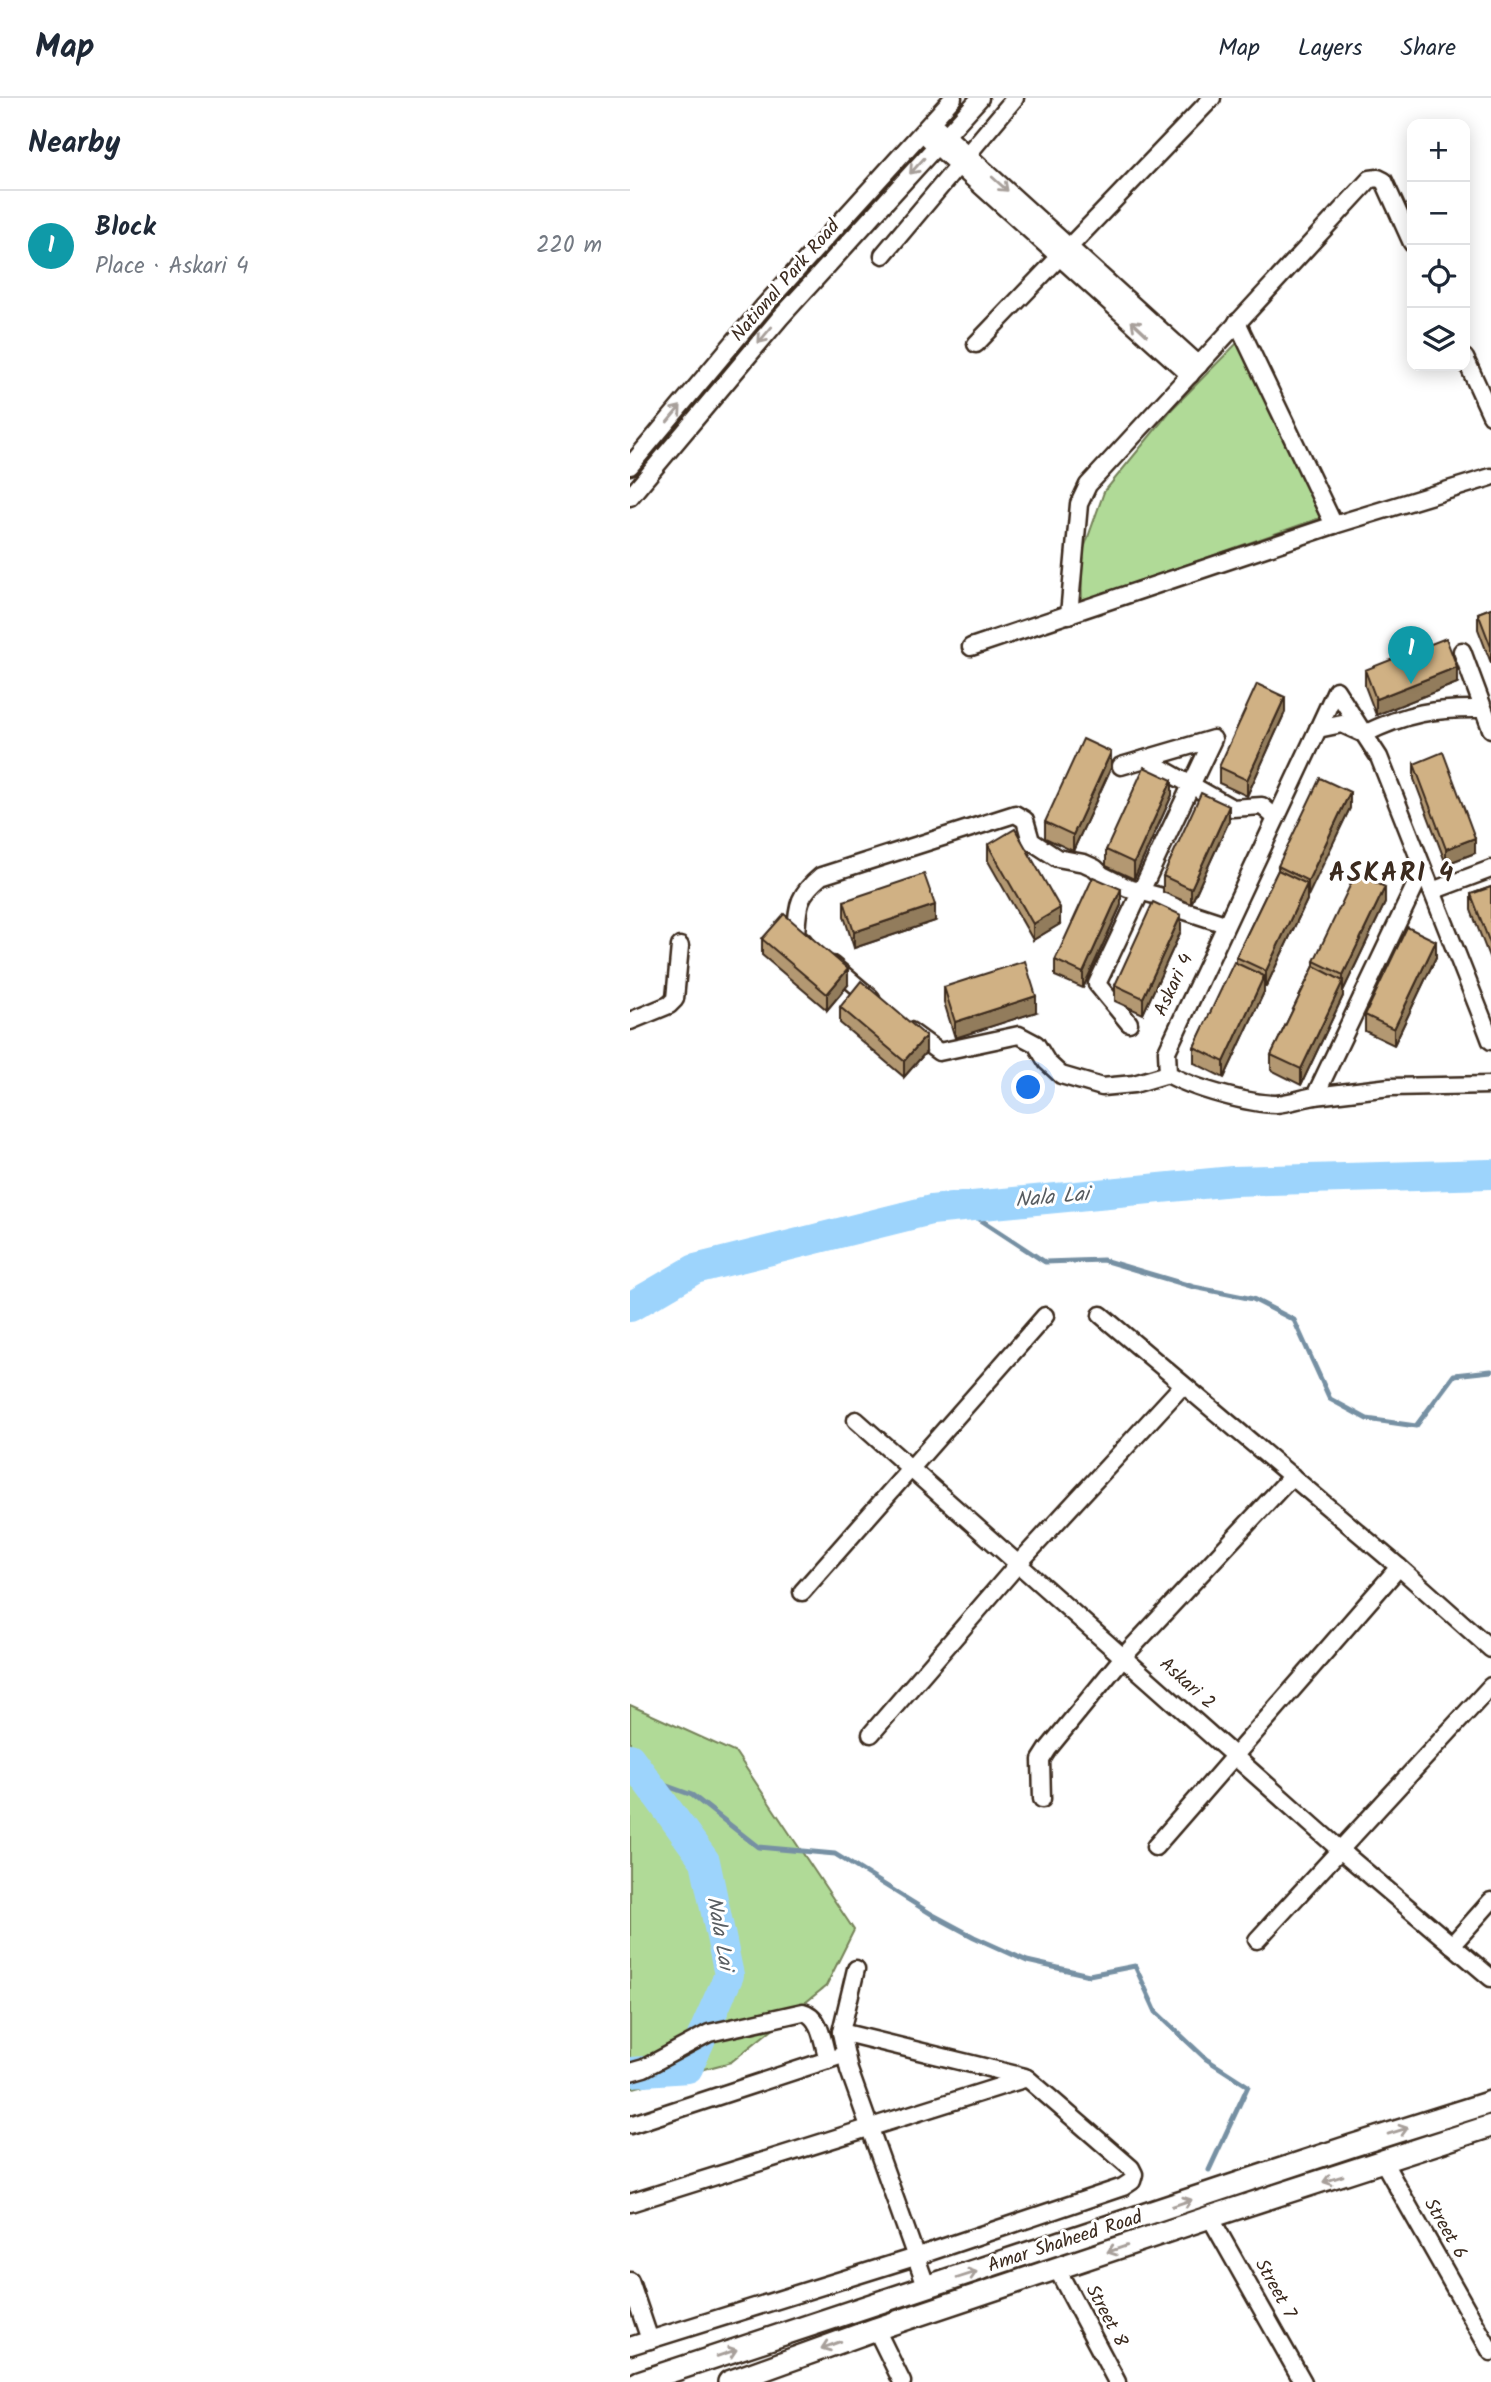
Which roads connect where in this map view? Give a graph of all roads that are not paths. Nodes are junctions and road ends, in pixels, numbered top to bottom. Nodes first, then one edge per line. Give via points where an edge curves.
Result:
1 (953, 98) edge
2 (980, 98) edge
3 (1015, 98) edge
4 (1212, 98) edge
5 (926, 127) junction
6 (941, 140) junction
7 (962, 160) junction
8 (1407, 232) edge
9 (1065, 251) junction
10 (883, 255) dead end
11 (1237, 322) junction
12 (976, 344) dead end
13 (1470, 369) edge
14 (1194, 370) junction
15 (1491, 415) edge
16 (630, 466) edge
17 (1491, 477) edge
18 (630, 497) edge
19 (1334, 525) junction
20 (1069, 615) junction
21 (971, 647) dead end
22 (1462, 651) dead end
23 (1483, 709) junction
24 (1318, 729) junction
25 (1491, 729) edge
26 (1364, 734) junction
27 (1145, 759) junction
28 (1121, 766) dead end
29 (1192, 785) junction
30 (1276, 818) junction
31 (1423, 869) junction
32 (1491, 869) edge
33 (1143, 890) junction
34 (1432, 891) junction
35 (1225, 924) junction
36 (680, 946) dead end
37 (879, 1006) edge
38 (1487, 1018) edge
39 (630, 1021) edge
40 (900, 1023) edge
41 (1129, 1023) dead end
42 (1491, 1041) edge
43 (1168, 1074) junction
44 (1491, 1085) edge
45 (1315, 1096) junction
46 (1101, 1315) dead end
47 (1045, 1316) dead end
48 (1183, 1385) junction
49 (856, 1420) dead end
50 (911, 1467) junction
51 (1292, 1476) junction
52 (1018, 1564) junction
53 (1399, 1567) junction
54 (802, 1592) dead end
55 (1491, 1649) edge
56 (1124, 1656) junction
57 (1491, 1686) edge
58 (871, 1734) dead end
59 (1235, 1755) junction
60 (1042, 1799) dead end
61 (1155, 1847) dead end
62 (1339, 1849) junction
63 (1491, 1901) edge
64 (1257, 1940) dead end
65 (1452, 1945) junction
66 (856, 1969) dead end
67 (1491, 1978) edge
68 (842, 2032) junction
69 (845, 2055) junction
70 (828, 2060) junction
71 (630, 2072) edge
72 (1027, 2078) junction
73 (1491, 2102) edge
74 (630, 2125) edge
75 (1491, 2126) edge
76 (869, 2128) junction
77 (1384, 2162) junction
78 (630, 2203) edge
79 (1210, 2217) junction
80 (1048, 2248) junction
81 (915, 2257) junction
82 (1058, 2269) junction
83 (630, 2281) edge
84 (927, 2288) junction
85 (876, 2329) junction
86 (650, 2340) junction
87 (630, 2346) edge
88 (1491, 2352) edge
89 (639, 2382) edge
90 (729, 2382) edge
91 (902, 2382) edge
92 (1117, 2382) edge
93 (1303, 2382) edge

1 - 5 street, National Park Road
2 - 6 street, National Park Road
3 - 7 street
4 - 9 street
5 - 6 street
16 -> 5 street, National Park Road via 765,305
6 - 7 street
6 -> 18 street, National Park Road via 780,318
7 - 9 street
7 - 10 street
8 - 11 street via 1384,181 1370,179
9 - 12 street
9 - 14 street
11 - 14 street
11 - 19 street
13 - 15 street
14 - 20 street via 1088,485 1079,504
17 - 19 street
19 - 20 street
20 - 21 street
22 - 23 street
23 - 25 street
23 - 26 street via 1430,710
24 - 26 street via 1342,724
24 - 26 street, Askari 4 via 1336,690
24 - 30 street, Askari 4
26 - 31 street via 1379,757
27 - 28 street
27 - 29 street
27 - 29 street via 1213,739
29 - 30 street via 1232,808 1262,806
29 - 33 street
30 - 35 street, Askari 4
31 - 34 street
31 - 45 street
32 - 34 street
33 - 35 street via 1176,908
33 - 37 street via 1128,888 1084,863 1050,854 1031,841 1026,820 1015,814 821,876 803,891 796,935
33 - 41 street via 1097,984
34 - 38 street
35 - 43 street, Askari 4 via 1167,1051
36 - 39 street via 675,999
38 - 42 street
40 - 43 street via 939,1052 1019,1035 1036,1044 1061,1075 1102,1087
43 - 45 street via 1184,1083 1277,1104
44 - 45 street via 1390,1087
46 - 48 street
47 - 50 street
48 - 51 street
48 - 52 street
49 - 50 street, Askari 2
50 - 52 street, Askari 2
50 - 54 street
51 - 53 street
51 - 56 street
52 - 56 street, Askari 2
52 - 58 street
53 - 55 street
53 - 59 street
56 - 59 street, Askari 2
56 - 60 street via 1041,1760
57 - 62 street
59 - 61 street
59 - 62 street, Askari 2
62 - 64 street
62 - 65 street, Askari 2
63 - 65 street
65 - 67 street, Askari 2
66 - 68 street
68 - 69 street
68 - 72 street
69 - 70 street
69 - 76 street
70 - 71 street via 817,2023 803,2012 709,2033
70 - 74 street
72 - 76 street
72 - 81 street via 1131,2168 1132,2181
80 -> 73 main road, Amar Shaheed Road
75 - 77 main road, Amar Shaheed Road
76 - 78 street
76 - 81 street
77 -> 79 main road, Amar Shaheed Road
77 - 88 street, Street 6
79 -> 82 main road, Amar Shaheed Road
79 - 93 street, Street 7
80 - 82 main road
84 -> 80 main road, Amar Shaheed Road
81 - 84 street
81 - 86 street
82 - 85 main road, Amar Shaheed Road
82 - 92 street, Street 8
83 - 86 street
89 -> 84 main road, Amar Shaheed Road
85 -> 90 main road, Amar Shaheed Road
85 - 91 street
86 - 87 street

